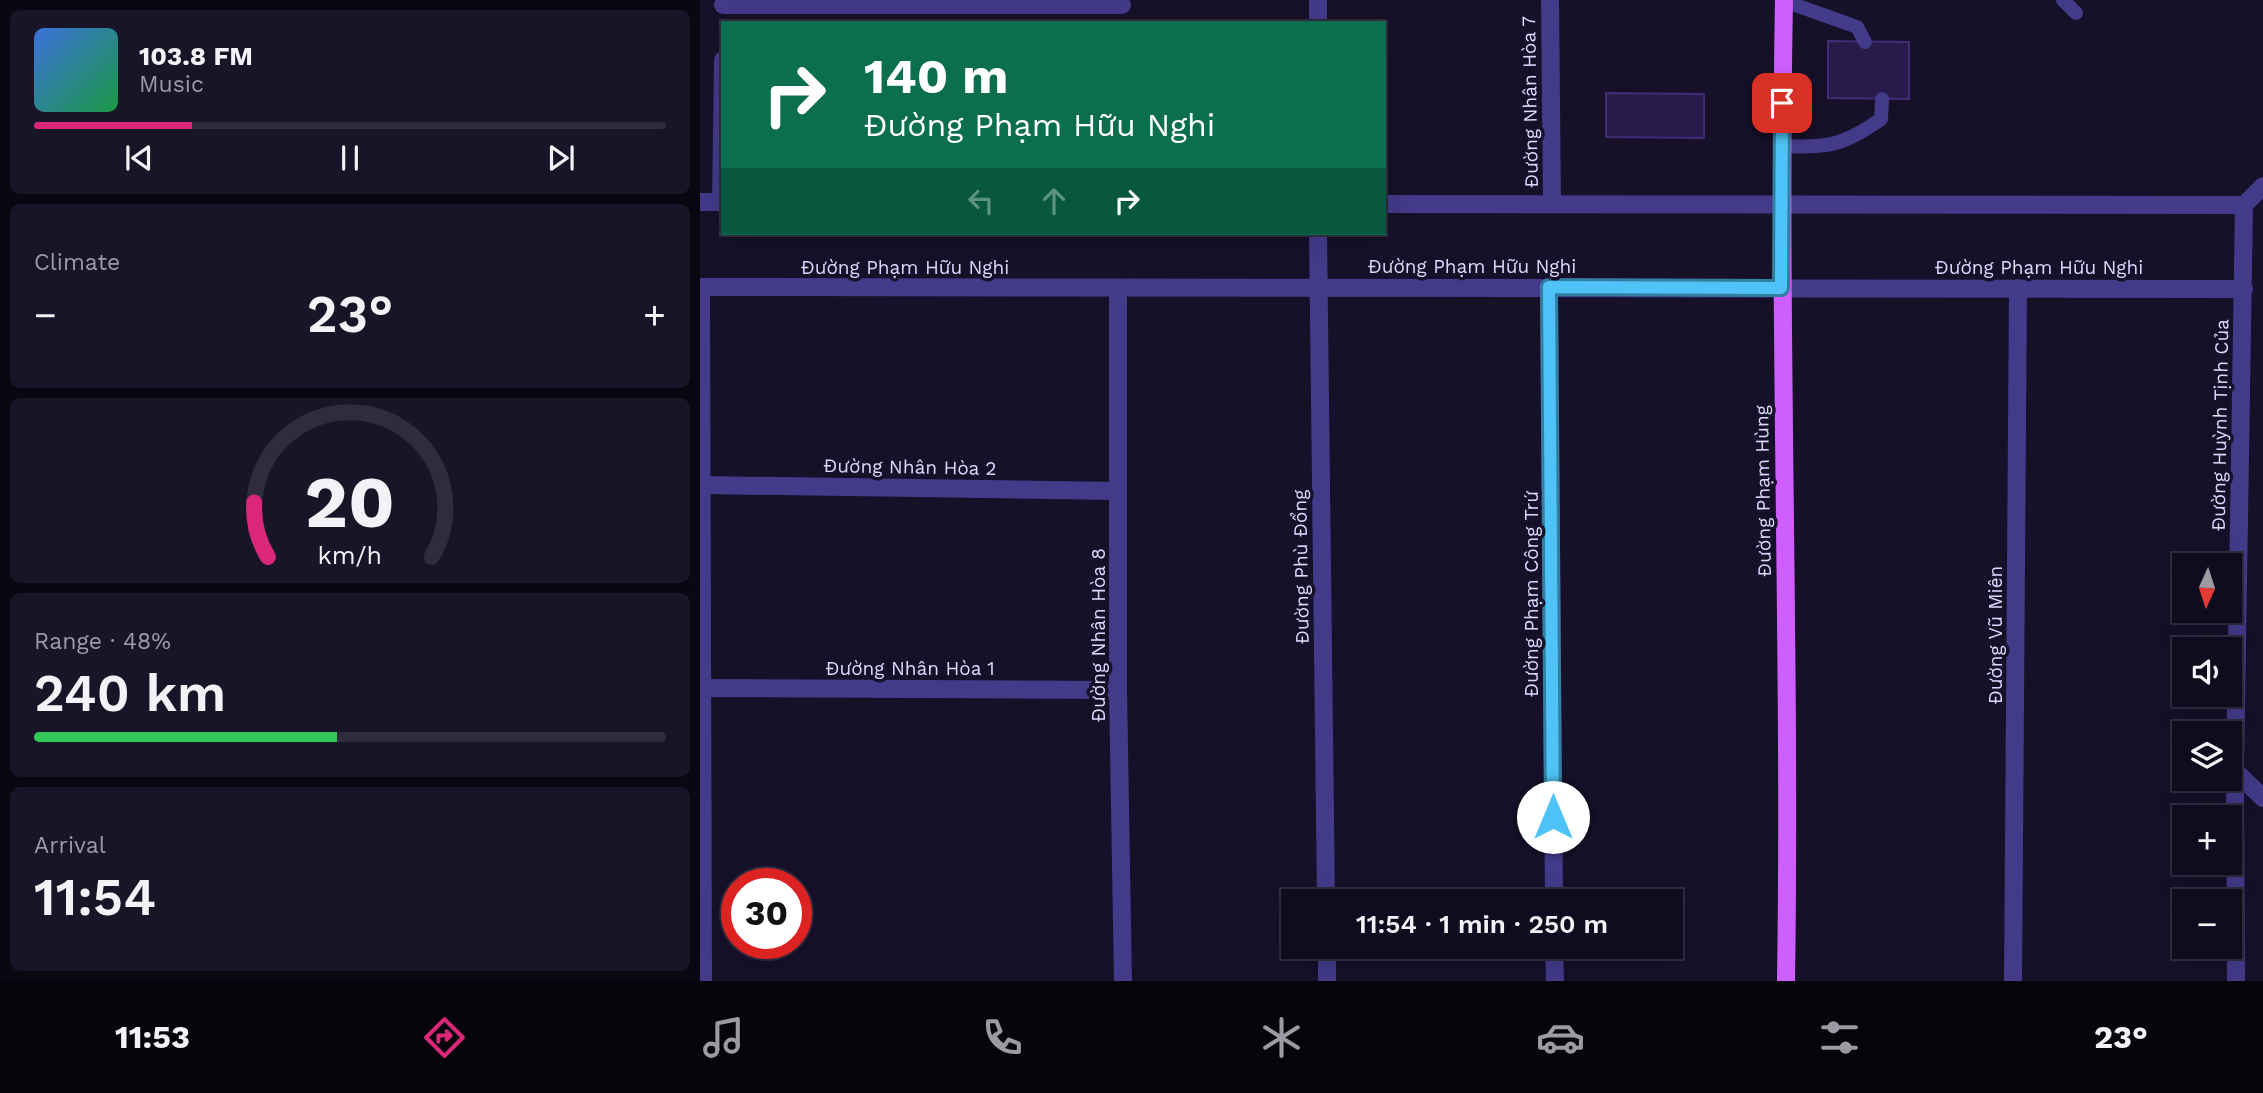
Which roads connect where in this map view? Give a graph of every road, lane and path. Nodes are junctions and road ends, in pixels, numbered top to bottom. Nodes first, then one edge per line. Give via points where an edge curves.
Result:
1 (1318, 0) edge
2 (1550, 0) edge
3 (1784, 0) edge
4 (2063, 0) edge
5 (723, 9) edge
6 (1122, 9) edge
7 (2076, 13) dead end
8 (1318, 21) edge
9 (1865, 42) dead end
10 (1882, 99) dead end
11 (1781, 146) junction
12 (2263, 186) edge
13 (700, 202) edge
14 (721, 202) edge
15 (1386, 204) edge
16 (1552, 204) junction
17 (1780, 204) junction
18 (2244, 205) junction
19 (1318, 235) edge
20 (700, 287) edge
21 (1549, 287) junction
22 (1118, 288) junction
23 (1318, 288) junction
24 (1781, 288) junction
25 (2018, 288) junction
26 (2244, 289) junction
27 (702, 485) edge
28 (1118, 491) junction
29 (702, 688) junction
30 (1118, 690) junction
31 (2236, 721) edge
32 (2242, 778) edge
33 (2235, 791) edge
34 (2263, 798) edge
35 (1326, 889) edge
36 (1554, 889) edge
37 (1327, 959) edge
38 (1554, 959) edge
39 (703, 981) edge
40 (1123, 981) edge
41 (1327, 981) edge
42 (1555, 981) edge
43 (1786, 981) edge
44 (2013, 981) edge
45 (2236, 981) edge

1 - 8 street
2 - 16 street, Đường Nhân Hòa 7
3 - 9 lane via 1857,27
3 - 11 main road, Đường Phạm Hùng
4 - 7 lane
5 - 6 street
10 - 11 lane via 1881,119 1854,138 1821,148
11 - 17 main road, Đường Phạm Hùng
12 - 18 street
13 - 14 street
15 - 16 street
16 - 17 street
17 - 18 street
17 - 24 main road, Đường Phạm Hùng
18 - 26 street, Đường Huỳnh Tịnh Của
19 - 23 street, Đường Phù Đổng
20 - 22 street, Đường Phạm Hữu Nghi
20 - 27 street
21 - 23 street, Đường Phạm Hữu Nghi
21 - 24 street, Đường Phạm Hữu Nghi
21 - 36 street, Đường Phạm Công Trứ
22 - 23 street, Đường Phạm Hữu Nghi
22 - 28 street, Đường Nhân Hòa 8
23 - 35 street, Đường Phù Đổng
24 - 25 street, Đường Phạm Hữu Nghi
24 - 43 main road, Đường Phạm Hùng
25 - 26 street, Đường Phạm Hữu Nghi
25 - 44 street, Đường Vũ Miên
26 - 31 street, Đường Huỳnh Tịnh Của
27 - 28 street, Đường Nhân Hòa 2
27 - 29 street
28 - 30 street, Đường Nhân Hòa 8
29 - 30 street, Đường Nhân Hòa 1
29 - 39 street
30 - 40 street, Đường Nhân Hòa 8
32 - 34 street
33 - 45 street, Đường Huỳnh Tịnh Của
37 - 41 street
38 - 42 street

